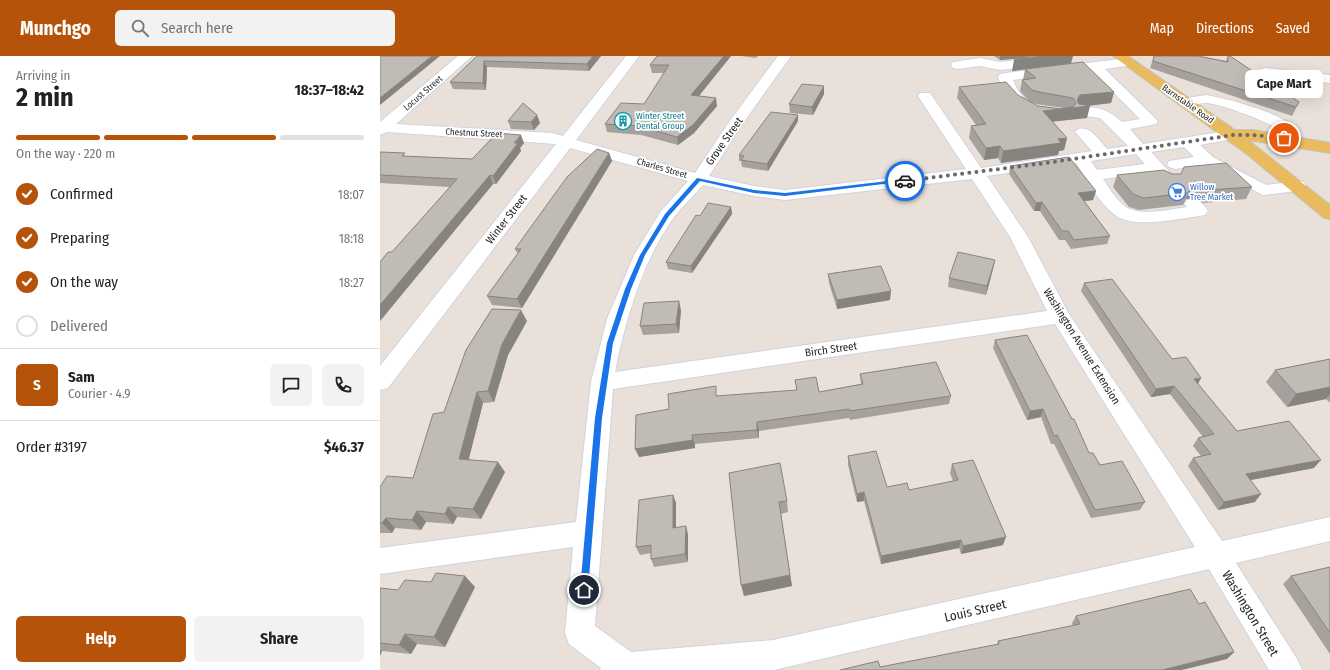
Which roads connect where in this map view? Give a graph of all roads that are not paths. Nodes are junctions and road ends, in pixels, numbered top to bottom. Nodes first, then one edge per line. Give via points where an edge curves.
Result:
1 (466, 56) edge
2 (633, 56) edge
3 (785, 56) edge
4 (1114, 56) edge
5 (1123, 59) edge
6 (958, 65) dead end
7 (1096, 67) junction
8 (1265, 72) dead end
9 (1330, 79) edge
10 (925, 96) dead end
11 (1186, 102) junction
12 (1038, 111) edge
13 (1082, 112) edge
14 (1119, 127) junction
15 (381, 128) edge
16 (1083, 132) dead end
17 (1233, 135) junction
18 (1291, 140) junction
19 (567, 142) junction
20 (1188, 142) junction
21 (1330, 148) edge
22 (1139, 149) junction
23 (1104, 155) junction
24 (1081, 158) junction
25 (1207, 160) junction
26 (1175, 164) dead end
27 (1156, 167) junction
28 (977, 173) junction
29 (1093, 175) junction
30 (699, 179) junction
31 (1170, 181) edge
32 (1298, 186) junction
33 (1193, 204) edge
34 (1330, 214) edge
35 (1060, 316) junction
36 (380, 382) edge
37 (602, 382) junction
38 (1330, 529) edge
39 (588, 533) junction
40 (1216, 555) junction
41 (380, 561) edge
42 (623, 669) edge
43 (1286, 670) edge

1 - 15 street, Locust Street
2 - 19 street, Winter Street
3 - 30 street, Grove Street via 734,125
4 - 6 street via 1000,66 980,62
5 - 7 street
5 - 11 main road, Barnstable Road
7 - 12 street via 1005,77 1016,99 1025,107
7 - 14 street via 1151,122
8 - 9 street
10 - 28 street, Washington Avenue Extension
11 - 17 main road, Barnstable Road
11 - 18 street via 1206,99 1226,103 1278,122 1289,131
13 - 14 street via 1099,112
14 - 22 street
15 - 19 street, Chestnut Street via 520,136
16 - 23 street
17 - 18 main road
17 - 20 street, Charles Street
17 - 32 main road, Barnstable Road
18 - 21 main road
19 - 30 street, Charles Street
19 - 36 street, Winter Street
20 - 22 street, Charles Street
20 - 25 street
22 - 23 street, Charles Street
22 - 27 street
23 - 24 street, Charles Street
24 - 28 street, Charles Street
24 - 29 street
25 - 26 street
25 - 32 street via 1263,190
27 - 29 street
27 - 31 street
28 - 30 street, Charles Street via 785,195
28 - 35 street, Washington Avenue Extension via 1018,237
29 - 33 street via 1113,204 1127,214 1159,215 1199,211
30 - 37 street, Grove Street via 667,215 643,255 617,319
32 - 34 main road, Barnstable Road
35 - 37 street, Birch Street
35 - 40 street, Washington Avenue Extension
37 - 39 street, Grove Street
38 - 40 street, Louis Street
39 - 41 street
39 - 42 street, Grove Street via 580,633
40 - 42 street, Louis Street via 773,655
40 - 43 street, Washington Street

